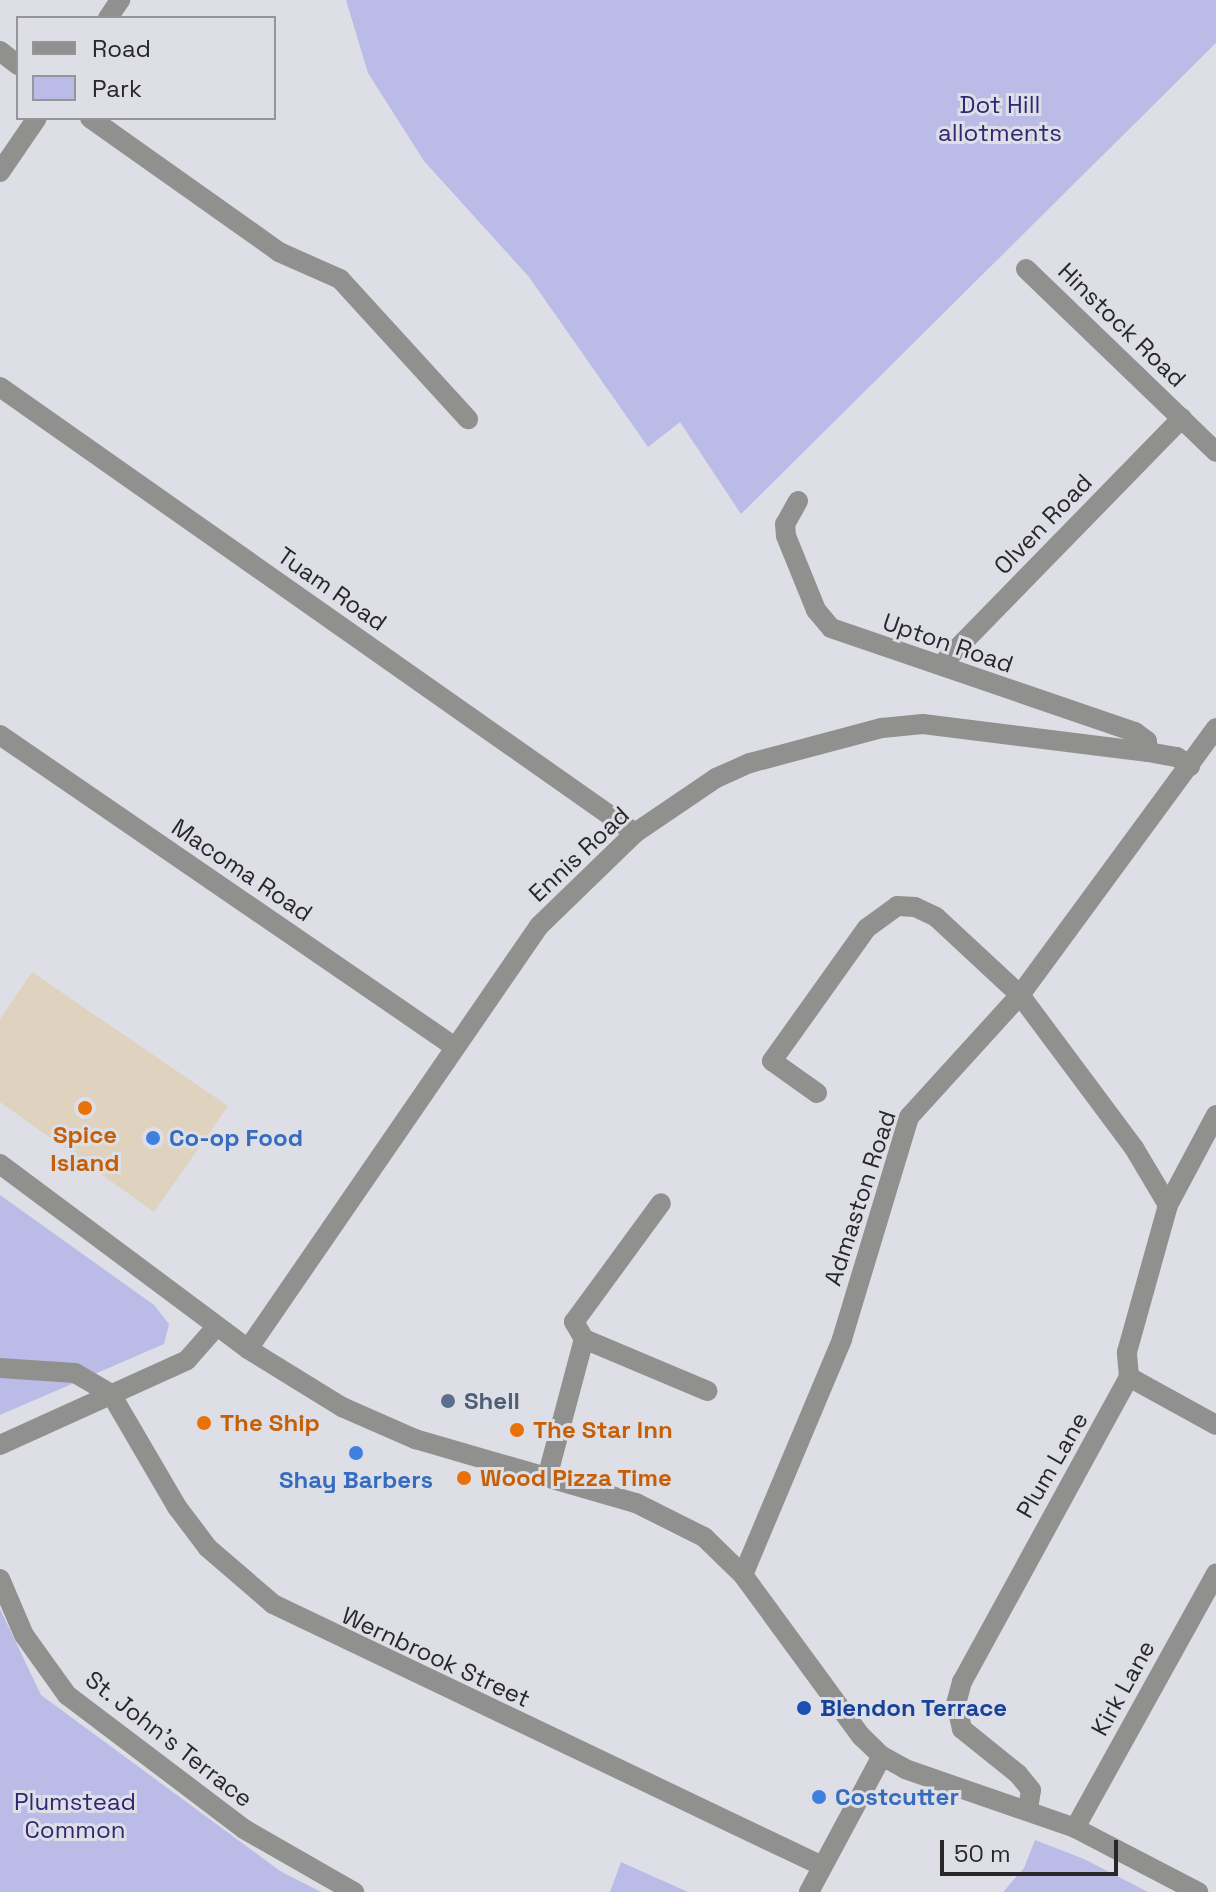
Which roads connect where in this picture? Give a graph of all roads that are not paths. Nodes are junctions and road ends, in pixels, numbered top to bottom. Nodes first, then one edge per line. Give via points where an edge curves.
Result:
1 (0, 51) edge
2 (16, 63) edge
3 (36, 120) edge
4 (93, 120) edge
5 (0, 172) edge
6 (1026, 269) dead end
7 (0, 387) edge
8 (1182, 418) junction
9 (468, 419) dead end
10 (1216, 452) edge
11 (798, 501) dead end
12 (941, 665) junction
13 (1216, 728) edge
14 (0, 735) edge
15 (1148, 752) junction
16 (1190, 766) junction
17 (635, 833) junction
18 (1020, 995) junction
19 (455, 1047) junction
20 (817, 1093) dead end
21 (1216, 1115) edge
22 (0, 1164) edge
23 (661, 1203) dead end
24 (1168, 1205) junction
25 (217, 1326) junction
26 (584, 1339) junction
27 (248, 1349) junction
28 (0, 1368) edge
29 (1129, 1377) junction
30 (708, 1391) dead end
31 (111, 1394) junction
32 (1216, 1425) edge
33 (0, 1445) edge
34 (548, 1474) junction
35 (1216, 1574) edge
36 (743, 1575) junction
37 (0, 1579) edge
38 (882, 1756) junction
39 (1028, 1809) junction
40 (1075, 1828) junction
41 (822, 1866) junction
42 (354, 1892) edge
43 (809, 1892) edge
44 (1198, 1892) edge

1 - 2 street
3 - 5 street
4 - 9 street via 279,252 340,279
6 - 8 street, Hinstock Road
7 - 17 street, Tuam Road
8 - 10 street, Hinstock Road
8 - 12 street, Olven Road
11 - 12 street, Upton Road via 785,524 816,610 831,628
12 - 15 street, Upton Road via 1135,732 1147,741
13 - 16 street, Admaston Road
14 - 19 street, Macoma Road
15 - 16 street, Ennis Road via 1177,757
15 - 17 street, Ennis Road via 1001,730 923,724 882,728 750,763 716,778
16 - 18 street, Admaston Road
17 - 19 street, Ennis Road via 539,926
18 - 20 street via 936,917 915,907 882,913 772,1061
18 - 24 street via 1134,1148
18 - 36 street, Admaston Road via 909,1117 842,1339
19 - 27 street, Ennis Road
21 - 24 street, Plum Lane
22 - 25 street
23 - 26 street via 574,1322
24 - 29 street, Plum Lane via 1127,1352
25 - 27 street
25 - 31 street via 187,1360
26 - 30 street
26 - 34 street
27 - 34 street via 383,1426
28 - 31 street via 75,1373
29 - 32 street
29 - 39 street, Plum Lane via 972,1662 956,1704 970,1739 1031,1790
31 - 33 street
31 - 41 street, Wernbrook Street via 177,1507 208,1548 273,1604
34 - 36 street via 674,1519 704,1537
35 - 40 street, Kirk Lane
36 - 38 street via 861,1736
37 - 42 street, St. John's Terrace via 24,1635 67,1695 244,1829
38 - 39 street via 905,1769
38 - 41 street
39 - 40 street
40 - 44 street
41 - 43 street

